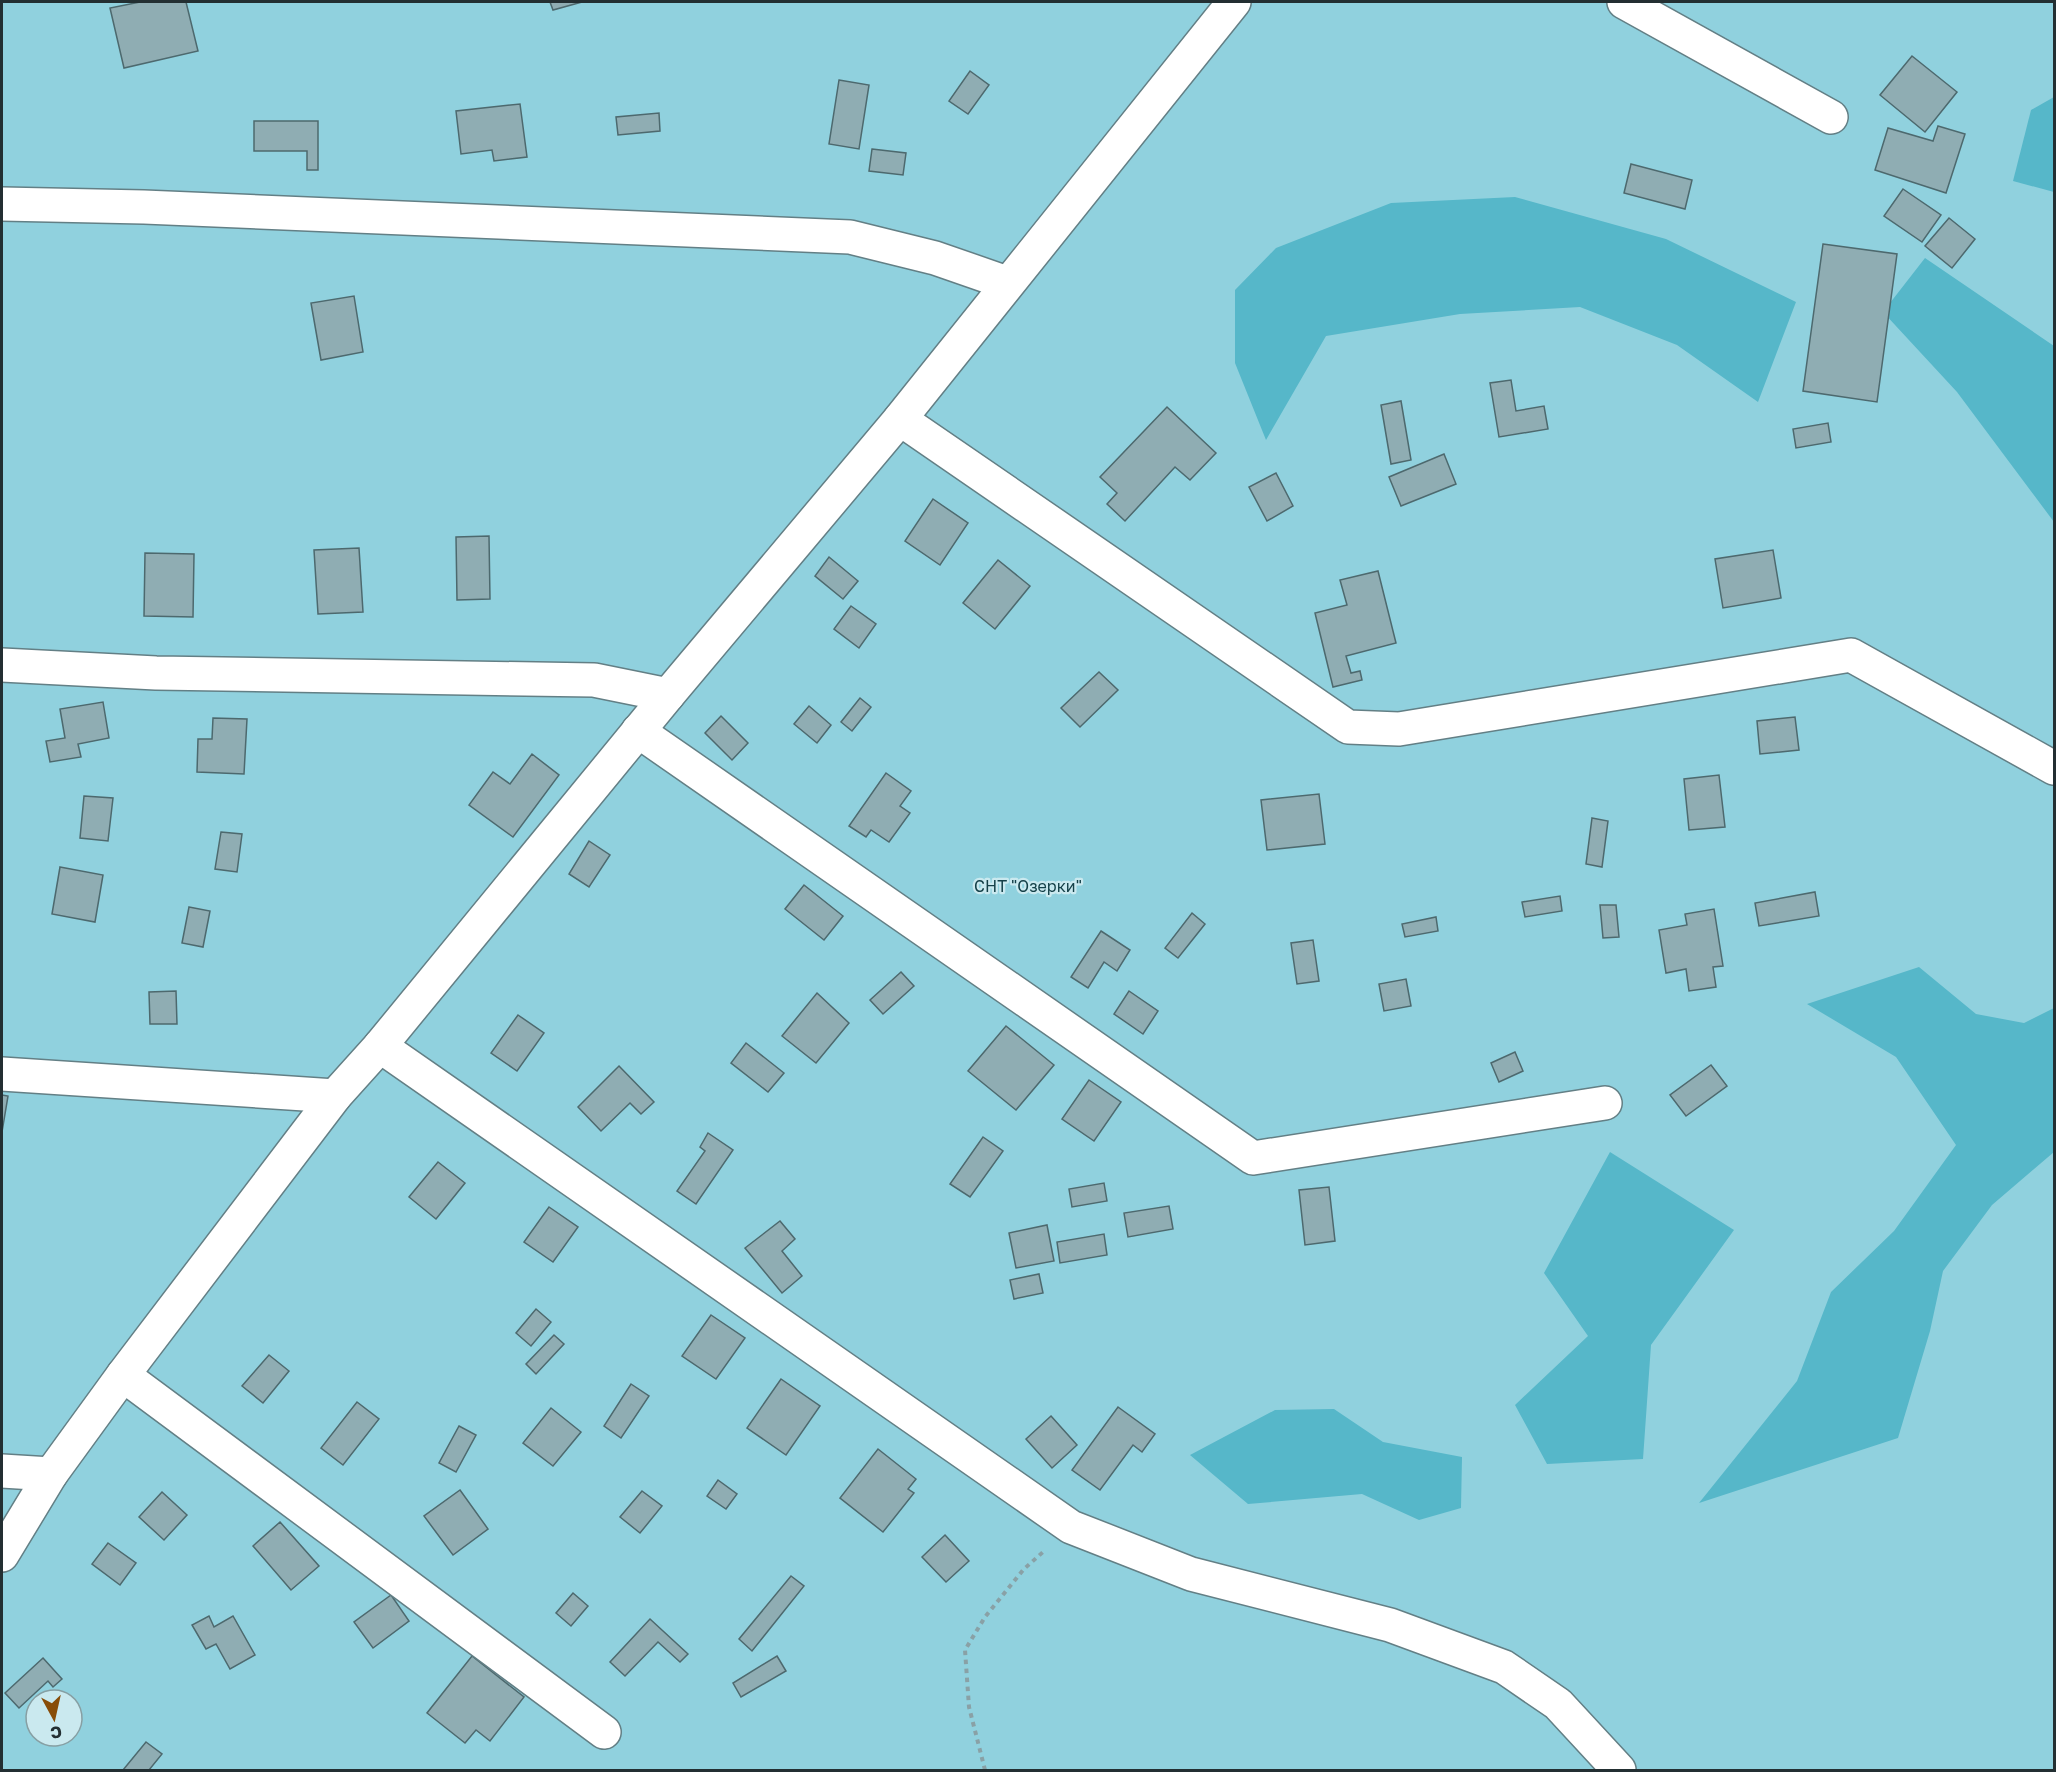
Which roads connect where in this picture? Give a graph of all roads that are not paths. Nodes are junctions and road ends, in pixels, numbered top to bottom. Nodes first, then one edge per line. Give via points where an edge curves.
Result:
1 (1234, 2) edge
2 (1624, 2) edge
3 (1831, 117) dead end
4 (2, 204) edge
5 (1008, 283) junction
6 (900, 418) junction
7 (2, 664) edge
8 (668, 695) junction
9 (638, 731) junction
10 (2055, 768) edge
11 (380, 1046) junction
12 (2, 1074) edge
13 (335, 1096) junction
14 (1605, 1103) dead end
15 (123, 1375) junction
16 (2, 1471) edge
17 (51, 1474) junction
18 (2, 1556) edge
19 (604, 1732) dead end
20 (1619, 1770) edge

1 - 5 street
2 - 3 street
4 - 5 street via 850,237 935,258
5 - 6 street
6 - 8 street
6 - 10 street via 1348,727 1399,729 1851,655
7 - 8 street via 156,673 594,680
8 - 9 street
9 - 11 street
9 - 14 street via 1253,1158
11 - 13 street
11 - 20 street via 1071,1527 1191,1574 1390,1625 1504,1667 1558,1704
12 - 13 street
13 - 15 street
15 - 17 street
15 - 19 street
16 - 17 street
17 - 18 street

